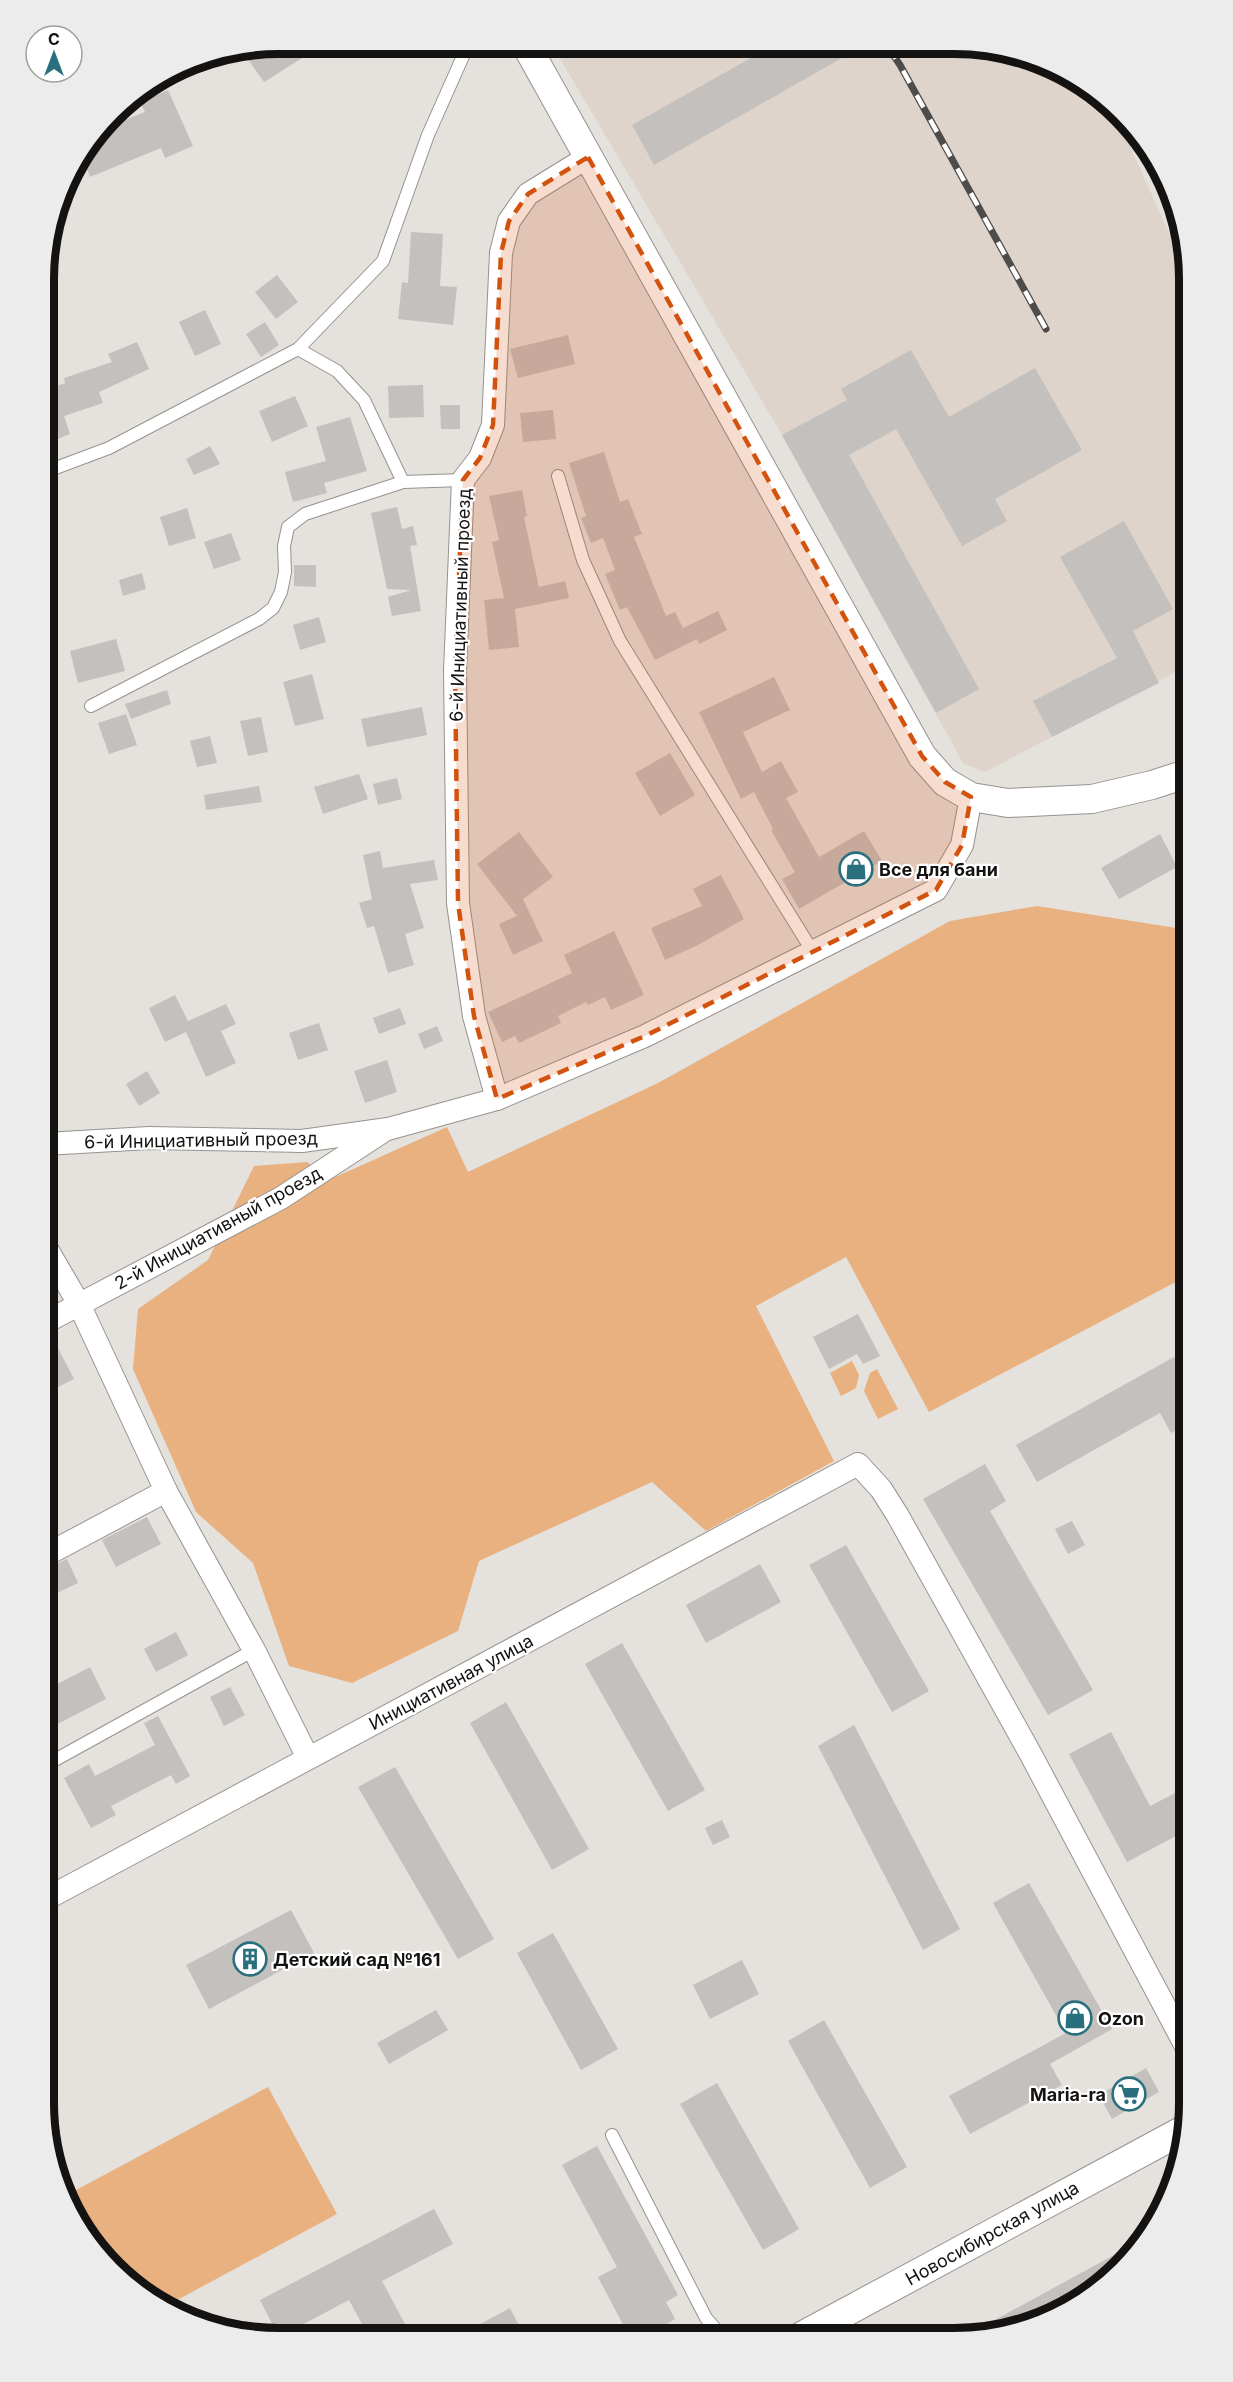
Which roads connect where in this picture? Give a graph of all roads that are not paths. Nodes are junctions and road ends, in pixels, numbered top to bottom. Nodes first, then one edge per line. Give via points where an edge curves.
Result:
1 (464, 54) edge
2 (531, 54) edge
3 (588, 157) junction
4 (298, 349) junction
5 (54, 469) edge
6 (558, 476) dead end
7 (463, 480) junction
8 (403, 482) junction
9 (92, 706) dead end
10 (1179, 776) edge
11 (971, 797) junction
12 (813, 952) junction
13 (497, 1099) junction
14 (388, 1129) junction
15 (54, 1143) edge
16 (54, 1262) edge
17 (78, 1304) junction
18 (54, 1317) edge
19 (166, 1491) junction
20 (54, 1551) edge
21 (254, 1650) junction
22 (308, 1758) junction
23 (54, 1760) edge
24 (54, 1895) edge
25 (1179, 2033) edge
26 (1177, 2134) edge
27 (612, 2135) dead end
28 (714, 2328) edge
29 (817, 2328) edge

1 - 4 lane via 428,135 384,261
2 - 3 street
3 - 7 street, 6-й Инициативный проезд via 528,194 509,221 501,253 493,425 480,458
3 - 11 street via 922,756 945,782
4 - 5 lane via 109,448
4 - 8 lane via 337,370 364,400
6 - 12 lane via 582,560 620,641
7 - 8 lane
7 - 13 street, 6-й Инициативный проезд via 455,671 458,903 474,1016
8 - 9 lane via 305,514 288,527 285,572 273,608 259,619
10 - 11 street via 1092,798 1008,803
11 - 12 street, 6-й Инициативный проезд via 962,845 936,890
12 - 13 street, 6-й Инициативный проезд via 645,1036
13 - 14 street, 6-й Инициативный проезд
14 - 15 street, 6-й Инициативный проезд via 302,1141 149,1138
14 - 17 street, 2-й Инициативный проезд via 281,1198
16 - 17 street
17 - 18 street, 2-й Инициативный проезд
17 - 19 street
19 - 20 street
19 - 21 street
21 - 22 street
21 - 23 lane
22 - 24 street, Инициативная улица
22 - 25 street, Инициативная улица via 858,1464 898,1516
26 - 29 street, Новосибирская улица
27 - 28 lane

